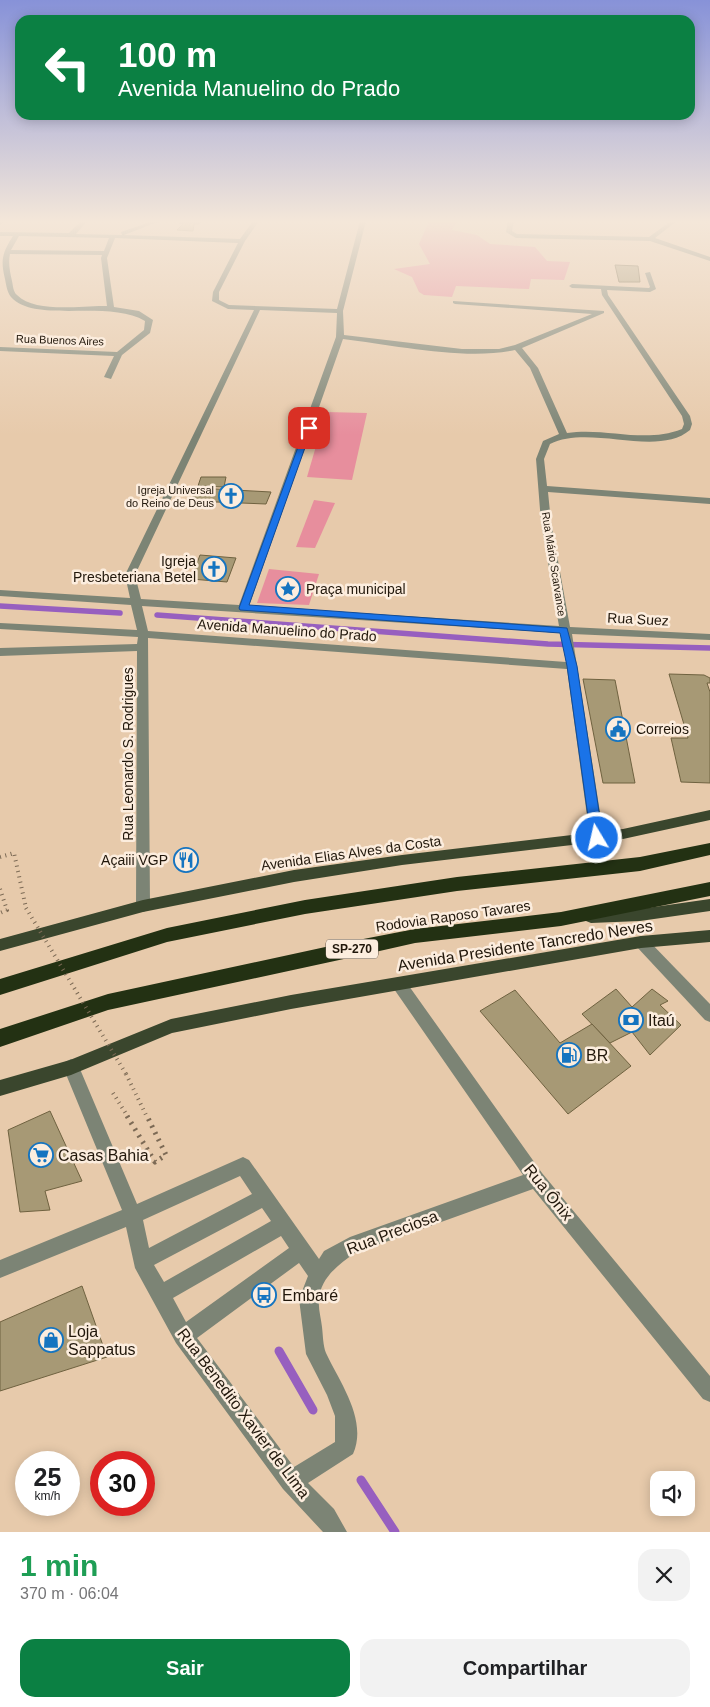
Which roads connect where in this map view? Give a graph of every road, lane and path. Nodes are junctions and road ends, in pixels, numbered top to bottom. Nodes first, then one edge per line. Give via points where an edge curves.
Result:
1 (12, 292) edge
2 (109, 292) edge
3 (216, 292) edge
4 (345, 292) edge
5 (605, 292) edge
6 (455, 302) dead end
7 (111, 308) junction
8 (258, 308) junction
9 (340, 311) junction
10 (602, 312) junction
11 (617, 312) junction
12 (340, 337) junction
13 (517, 347) junction
14 (0, 350) edge
15 (119, 354) junction
16 (108, 377) dead end
17 (563, 434) junction
18 (544, 489) junction
19 (710, 501) edge
20 (0, 593) edge
21 (135, 602) junction
22 (243, 608) junction
23 (0, 626) edge
24 (564, 630) junction
25 (710, 637) edge
26 (142, 640) junction
27 (0, 652) edge
28 (572, 666) junction
29 (710, 815) edge
30 (597, 838) junction
31 (710, 849) edge
32 (0, 857) edge
33 (0, 889) edge
34 (710, 889) edge
35 (710, 905) edge
36 (143, 906) junction
37 (0, 913) edge
38 (561, 919) junction
39 (710, 936) edge
40 (641, 942) junction
41 (0, 945) edge
42 (399, 984) junction
43 (0, 987) edge
44 (710, 1015) edge
45 (0, 1038) edge
46 (71, 1068) junction
47 (0, 1088) edge
48 (113, 1093) dead end
49 (536, 1179) junction
50 (265, 1197) junction
51 (133, 1215) junction
52 (284, 1224) junction
53 (302, 1250) junction
54 (142, 1261) junction
55 (0, 1269) edge
56 (318, 1274) junction
57 (160, 1295) junction
58 (183, 1336) junction
59 (710, 1392) edge
60 (291, 1481) junction
61 (336, 1532) edge

1 - 7 street via 27,304 56,308
2 - 7 street
3 - 8 street via 215,301 228,307
4 - 9 street
5 - 11 street
6 - 10 street
7 - 15 street via 141,314 150,324 147,331
8 - 9 street
8 - 21 street, Rua Leonardo S. Rodrigues via 130,575
9 - 12 street
10 - 11 street
10 - 13 street
11 - 17 street via 686,416 686,430 649,439
12 - 13 street via 471,351
12 - 22 street
13 - 17 street via 534,368
14 - 15 street, Rua Buenos Aires
15 - 16 street
17 - 18 street, Rua Mário Scarvance via 546,443 543,450 540,459
18 - 19 street
18 - 24 street, Rua Mário Scarvance via 546,522
20 - 21 street, Avenida Manuelino do Prado
21 - 22 street, Avenida Manuelino do Prado
21 - 26 street, Rua Leonardo S. Rodrigues
22 - 24 street, Avenida Manuelino do Prado
23 - 26 street, Avenida Manuelino do Prado
24 - 25 street, Rua Suez
24 - 28 street, Rua Mário Scarvance
26 - 27 street
26 - 28 street, Avenida Manuelino do Prado
26 - 36 street, Rua Leonardo S. Rodrigues
28 - 30 street, Rua Mário Scarvance
29 - 30 main road, Avenida Elias Alves da Costa
30 - 36 main road, Avenida Elias Alves da Costa via 294,876
31 - 43 highway via 640,864 457,884 305,907 167,936
32 - 48 path, bridge via 14,853 26,908 126,1074 166,1155 154,1162
33 - 37 path via 7,910
34 - 38 highway, Rodovia Raposo Tavares / SP-270
35 - 38 main road via 640,915
36 - 41 main road, Avenida Elias Alves da Costa
38 - 45 highway, Rodovia Raposo Tavares / SP-270 via 415,936 352,949 108,1002
39 - 40 main road, Avenida Presidente Tancredo Neves
40 - 42 main road, Avenida Presidente Tancredo Neves
40 - 44 street
42 - 46 main road, Avenida Presidente Tancredo Neves via 171,1026
42 - 49 street, Rua Ônix
46 - 47 main road, Avenida Presidente Tancredo Neves
46 - 51 street, Rua Benedito Xavier de Lima
49 - 56 street, Rua Preciosa via 350,1246 331,1258
49 - 59 street, Rua Ônix
50 - 51 street via 243,1166
50 - 52 street
50 - 54 street
51 - 54 street, Rua Benedito Xavier de Lima
51 - 55 street
52 - 53 street
52 - 57 street
53 - 56 street
53 - 58 street
54 - 57 street, Rua Benedito Xavier de Lima
56 - 60 street, Rua Preciosa via 309,1299 316,1354 336,1390 345,1416 346,1447
57 - 58 street, Rua Benedito Xavier de Lima
58 - 60 street, Rua Benedito Xavier de Lima
60 - 61 street, Rua Benedito Xavier de Lima

